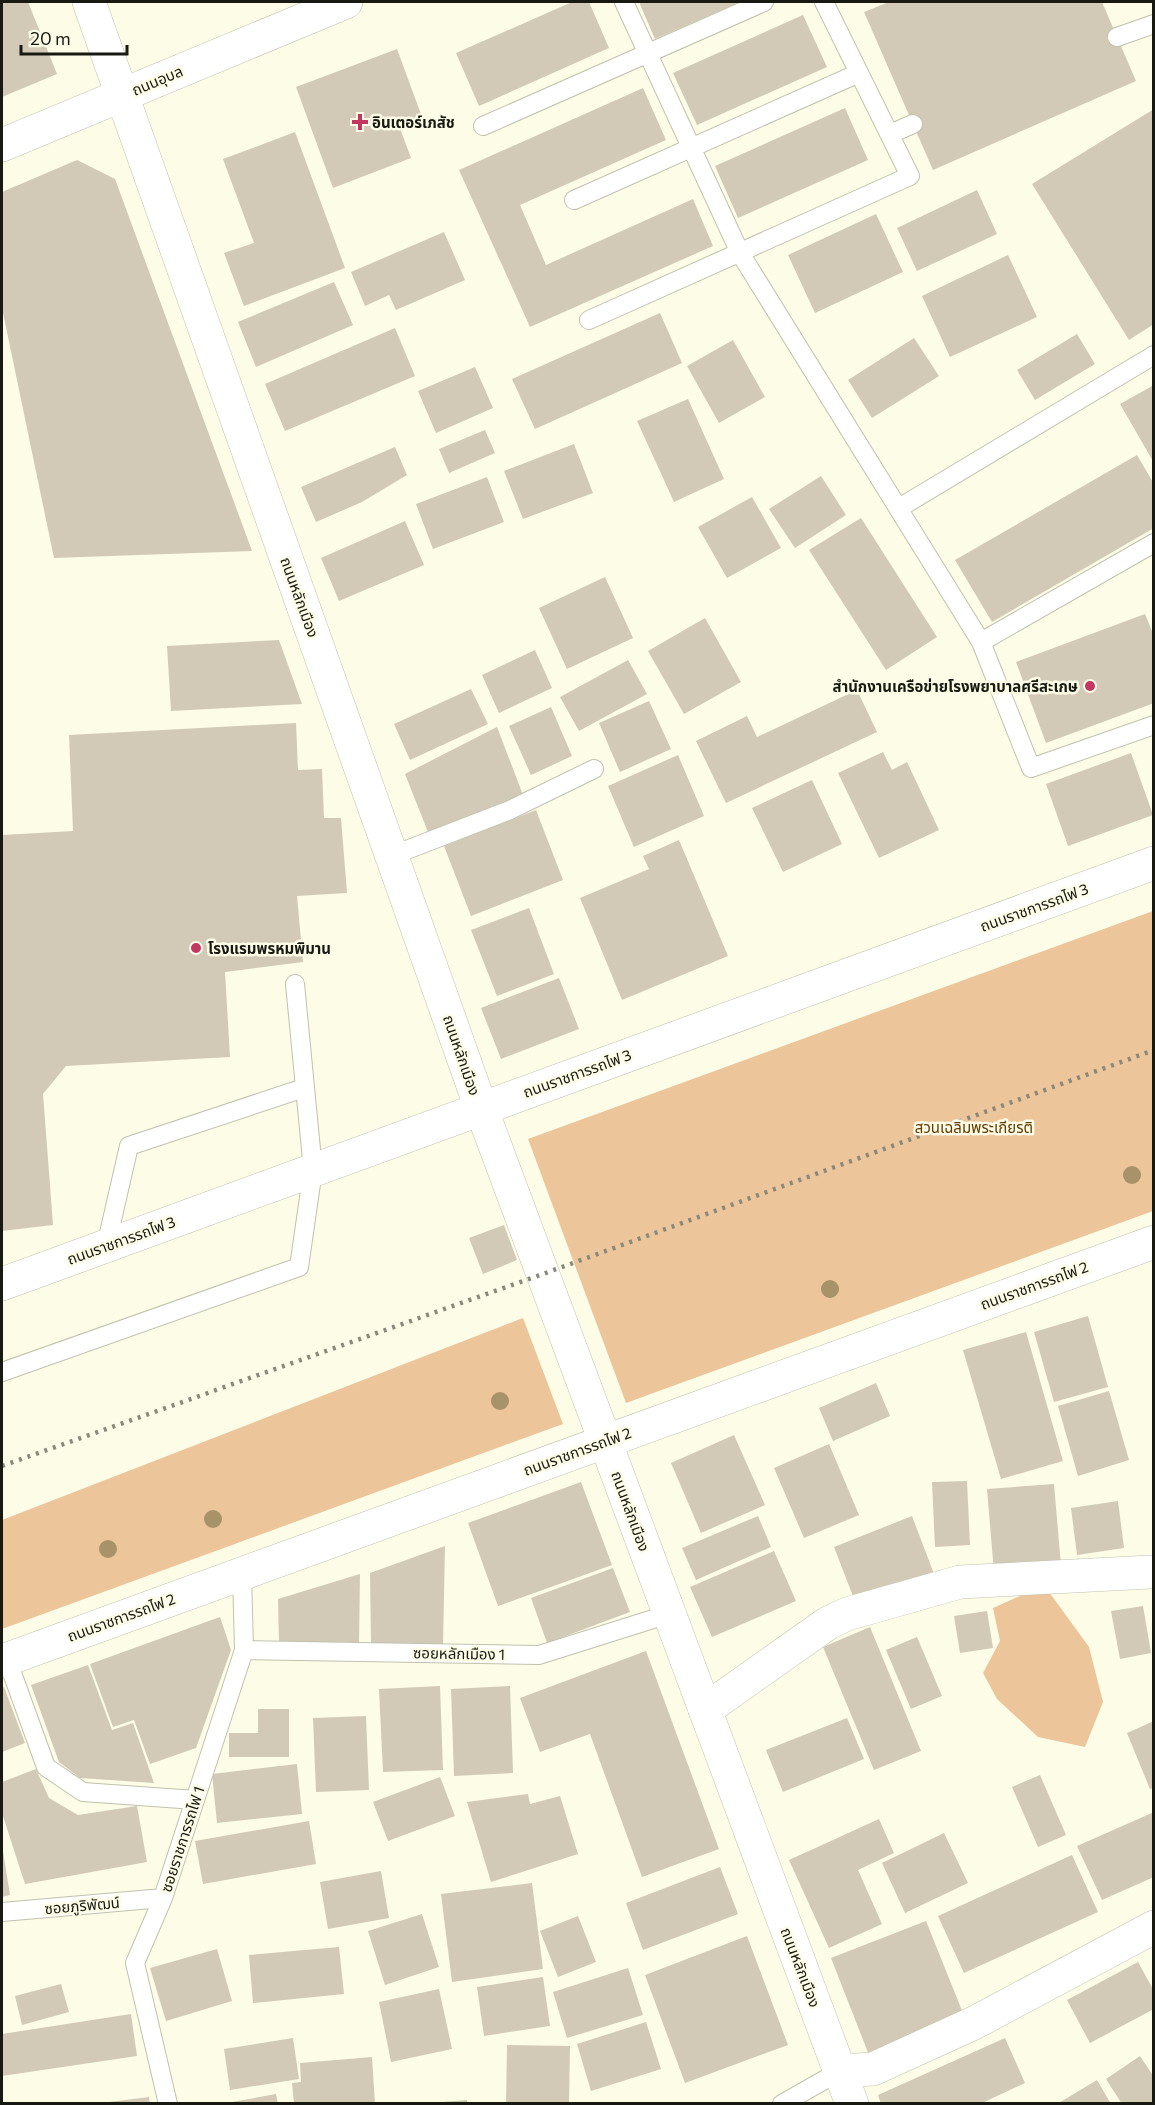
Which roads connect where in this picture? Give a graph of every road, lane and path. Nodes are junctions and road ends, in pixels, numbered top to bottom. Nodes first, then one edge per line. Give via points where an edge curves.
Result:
1 (89, 2) edge
2 (346, 2) edge
3 (624, 2) edge
4 (764, 2) edge
5 (824, 2) edge
6 (1154, 24) edge
7 (1117, 37) dead end
8 (648, 53) junction
9 (860, 73) junction
10 (122, 95) junction
11 (913, 124) dead end
12 (483, 126) dead end
13 (890, 134) junction
14 (2, 145) edge
15 (691, 148) junction
16 (574, 200) dead end
17 (740, 252) junction
18 (589, 320) dead end
19 (1154, 355) edge
20 (899, 508) junction
21 (1154, 543) edge
22 (981, 642) junction
23 (1154, 725) edge
24 (594, 769) dead end
25 (392, 855) junction
26 (1154, 863) edge
27 (295, 984) dead end
28 (304, 1088) junction
29 (481, 1108) junction
30 (313, 1170) junction
31 (1154, 1242) edge
32 (106, 1246) junction
33 (2, 1284) edge
34 (2, 1372) edge
35 (605, 1441) junction
36 (1150, 1572) dead end
37 (243, 1573) junction
38 (669, 1614) junction
39 (243, 1650) junction
40 (4, 1660) edge
41 (705, 1710) junction
42 (195, 1800) junction
43 (163, 1898) junction
44 (2, 1912) edge
45 (1154, 1927) edge
46 (840, 2071) junction
47 (168, 2103) edge
48 (782, 2103) edge
49 (852, 2103) edge

1 - 10 street, ถนนหลักเมือง
2 - 10 street, ถนนอุบล
3 - 8 lane
4 - 8 lane
5 - 9 lane
6 - 7 lane
8 - 12 lane
8 - 15 lane
9 - 13 lane
9 - 15 lane
10 - 14 street, ถนนอุบล
10 - 25 street, ถนนหลักเมือง
11 - 13 lane
13 - 17 lane via 910,176
15 - 16 lane
15 - 17 lane
17 - 18 lane
17 - 20 lane
19 - 20 lane
20 - 22 lane
21 - 22 lane
22 - 23 lane via 1031,768
24 - 25 lane via 510,810
25 - 29 street, ถนนหลักเมือง
26 - 29 street, ถนนราชการรถไฟ 3
27 - 28 lane
28 - 30 lane
28 - 32 lane via 129,1146
29 - 30 street, ถนนราชการรถไฟ 3
29 - 35 street, ถนนหลักเมือง
30 - 32 street, ถนนราชการรถไฟ 3
30 - 34 lane via 299,1267
31 - 35 street, ถนนราชการรถไฟ 2
32 - 33 street, ถนนราชการรถไฟ 3
35 - 37 street, ถนนราชการรถไฟ 2
35 - 38 street, ถนนหลักเมือง
36 - 41 street via 960,1582 847,1614 828,1623
37 - 39 lane, ซอยราชการรถไฟ 1
37 - 40 street, ถนนราชการรถไฟ 2
38 - 39 lane, ซอยหลักเมือง 1 via 539,1655
38 - 41 street, ถนนหลักเมือง
39 - 42 lane, ซอยราชการรถไฟ 1
40 - 42 lane via 46,1767 83,1792
41 - 46 street, ถนนหลักเมือง
42 - 43 lane, ซอยราชการรถไฟ 1
43 - 44 lane, ซอยภูริพัฒน์
43 - 47 lane, ซอยราชการรถไฟ 1 via 135,1963
45 - 46 street via 974,2023 873,2069
46 - 48 lane
46 - 49 street, ถนนหลักเมือง

